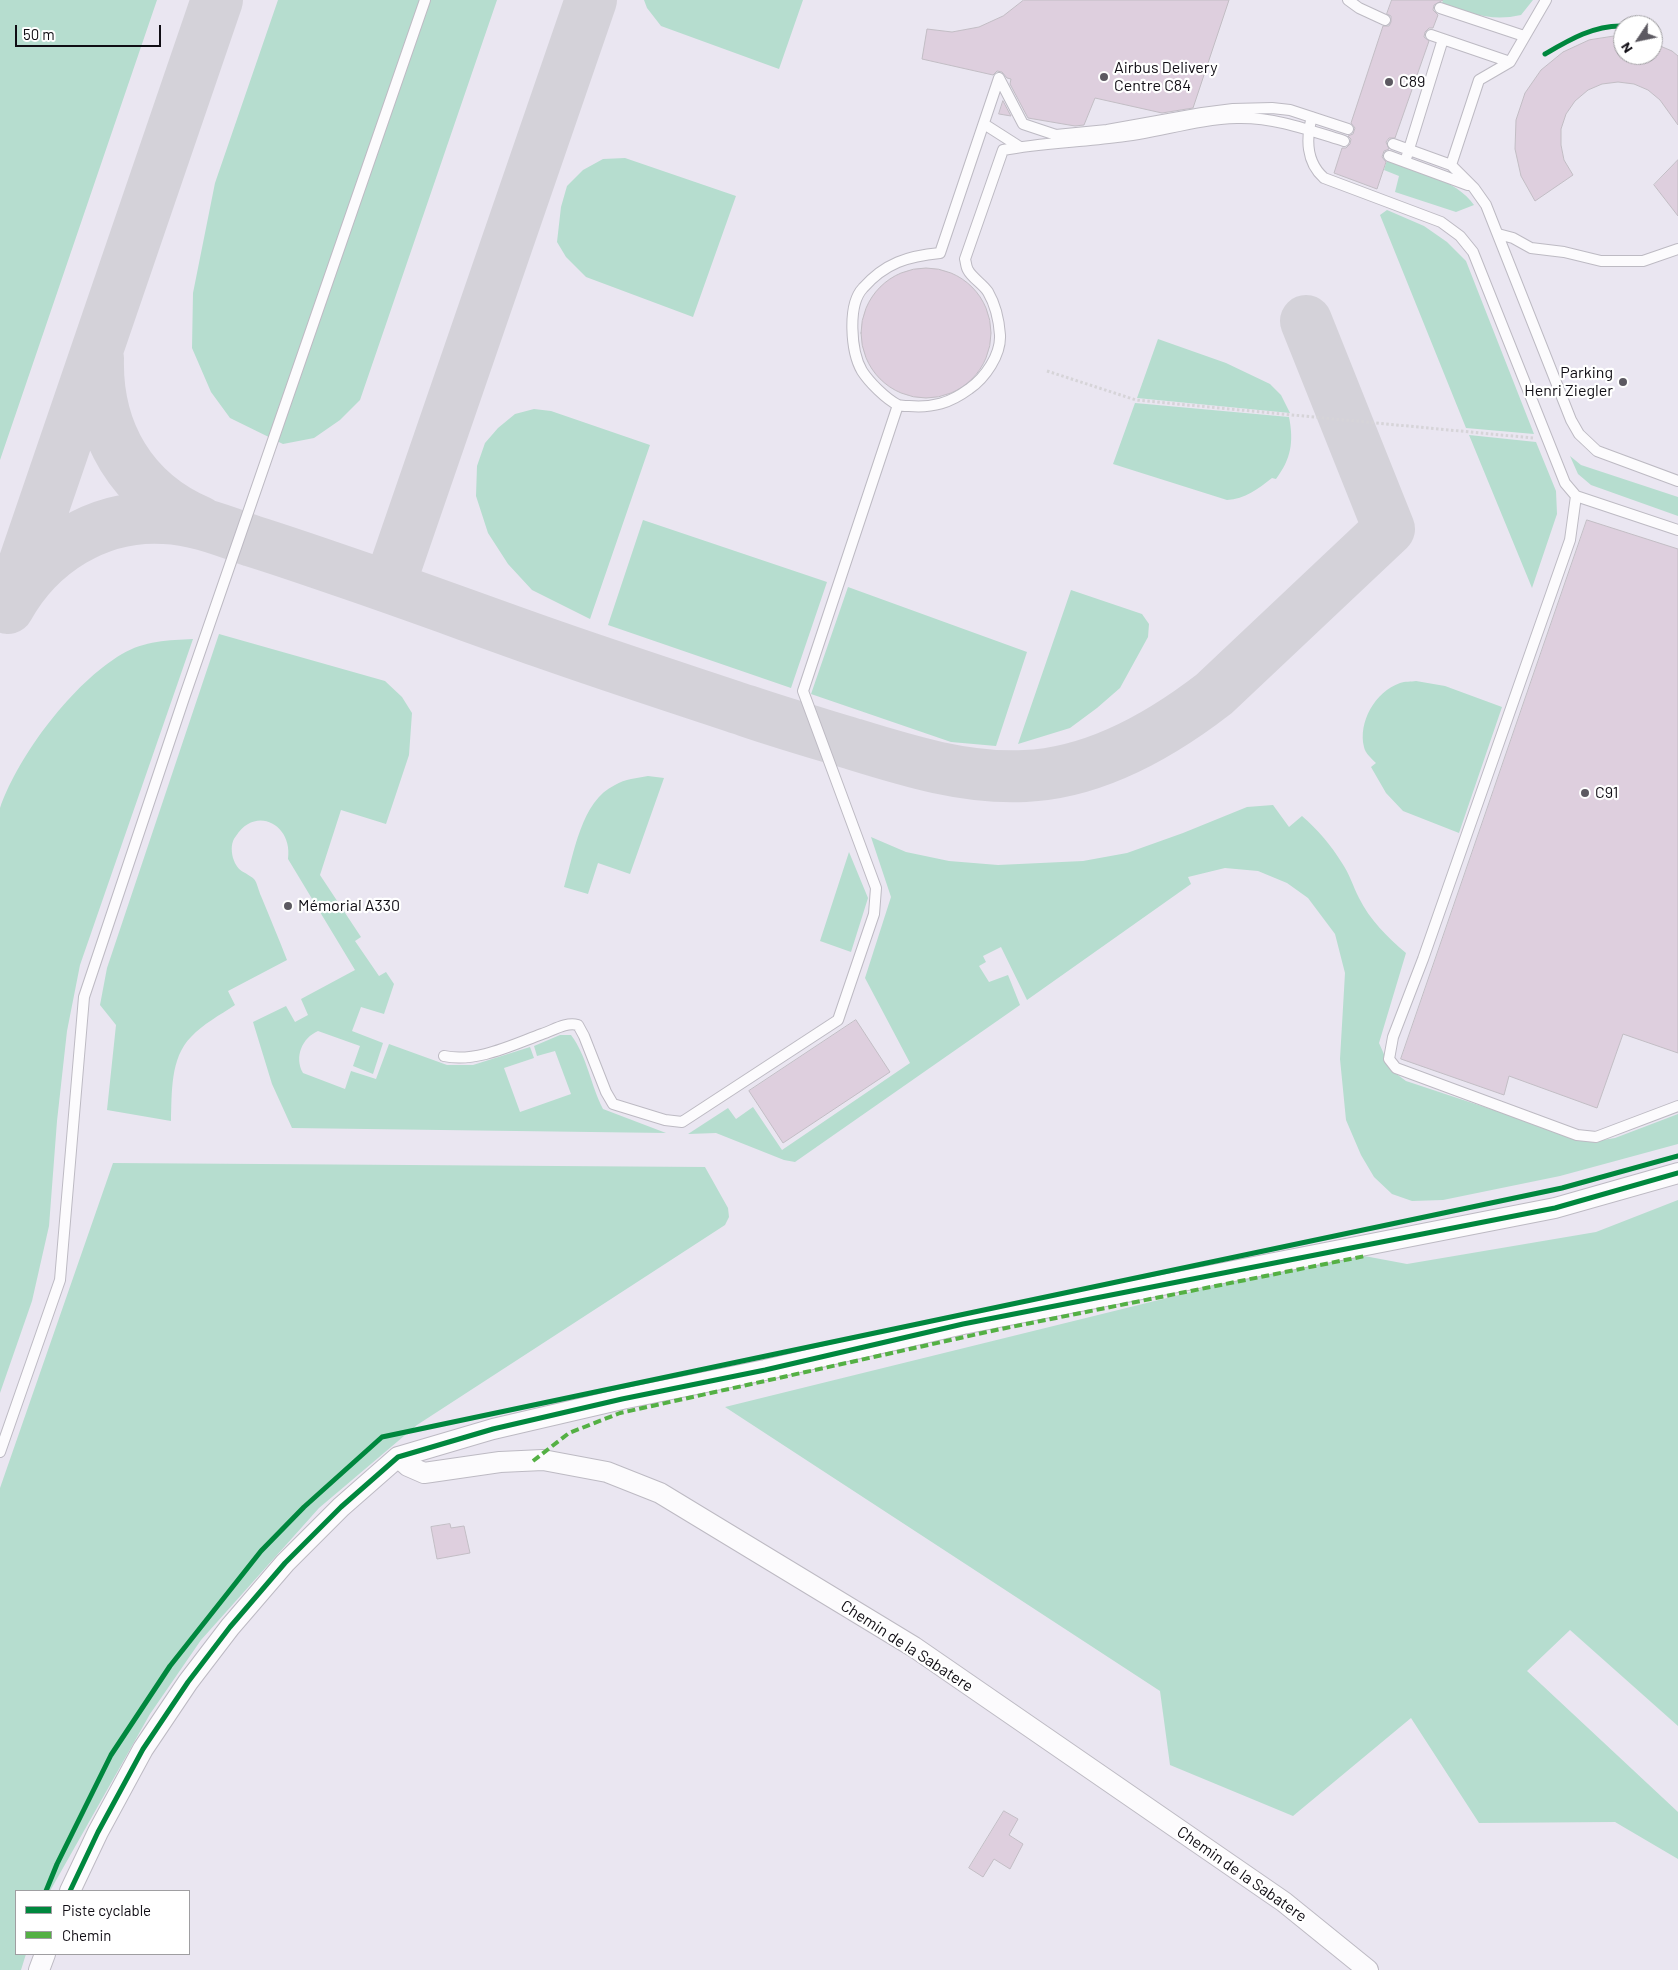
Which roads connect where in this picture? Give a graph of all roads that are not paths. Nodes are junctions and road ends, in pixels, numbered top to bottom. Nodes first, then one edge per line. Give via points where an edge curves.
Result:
1 (425, 0) edge
2 (1348, 0) edge
3 (1546, 0) edge
4 (1440, 8) dead end
5 (1385, 20) dead end
6 (1431, 35) dead end
7 (1524, 36) junction
8 (1443, 39) junction
9 (1510, 62) junction
10 (1312, 117) junction
11 (984, 124) junction
12 (1308, 129) junction
13 (1348, 129) dead end
14 (1344, 141) dead end
15 (1393, 144) dead end
16 (1020, 147) junction
17 (1409, 150) junction
18 (1389, 156) dead end
19 (1405, 162) junction
20 (1451, 165) junction
21 (1474, 188) junction
22 (1498, 234) junction
23 (1678, 249) edge
24 (898, 405) junction
25 (1678, 481) edge
26 (1576, 496) junction
27 (1678, 530) edge
28 (444, 1056) dead end
29 (1678, 1106) edge
30 (1678, 1173) edge
31 (0, 1452) edge
32 (398, 1457) junction
33 (70, 1890) edge
34 (45, 1955) edge
35 (39, 1970) edge
36 (1368, 1970) edge

1 - 31 lane via 84,997 60,1280
2 - 5 lane
3 - 7 lane
4 - 7 lane
6 - 8 lane
7 - 9 lane
8 - 9 lane
8 - 17 lane
9 - 20 lane via 1479,80
10 - 11 lane via 1272,108 1233,109 1107,130 1056,134 1024,124 999,78
10 - 12 lane
10 - 13 lane
11 - 16 lane
11 - 24 lane via 940,253 902,259 888,266 861,289 854,307 854,344 861,369 870,383
12 - 14 lane
12 - 16 lane via 1275,121 1238,118 1118,137
12 - 26 lane via 1308,152 1315,170 1324,178 1441,222 1460,236 1473,252 1565,483
15 - 17 lane
16 - 24 lane via 1003,150 965,258 968,270 987,291 994,305 1000,337 998,352 976,384 958,397 944,404 926,407
17 - 19 lane
17 - 20 lane
18 - 19 lane
19 - 21 lane
20 - 21 lane
21 - 22 lane via 1486,205
22 - 23 lane via 1531,248 1601,261 1643,261
22 - 25 lane via 1579,434 1597,451
24 - 28 lane via 803,691 876,888 874,914 838,1020 682,1122 613,1104 578,1025 570,1023 476,1056
26 - 27 lane
26 - 29 lane via 1570,540 1393,1037 1389,1059 1396,1068 1577,1135 1596,1137
30 - 32 street via 1555,1208 963,1324 493,1429
32 - 33 street via 341,1507 285,1563 188,1682 143,1749
32 - 36 street, Chemin de la Sabatere via 424,1473 500,1462 543,1460 607,1472 660,1493 914,1647 1284,1902
34 - 35 street

